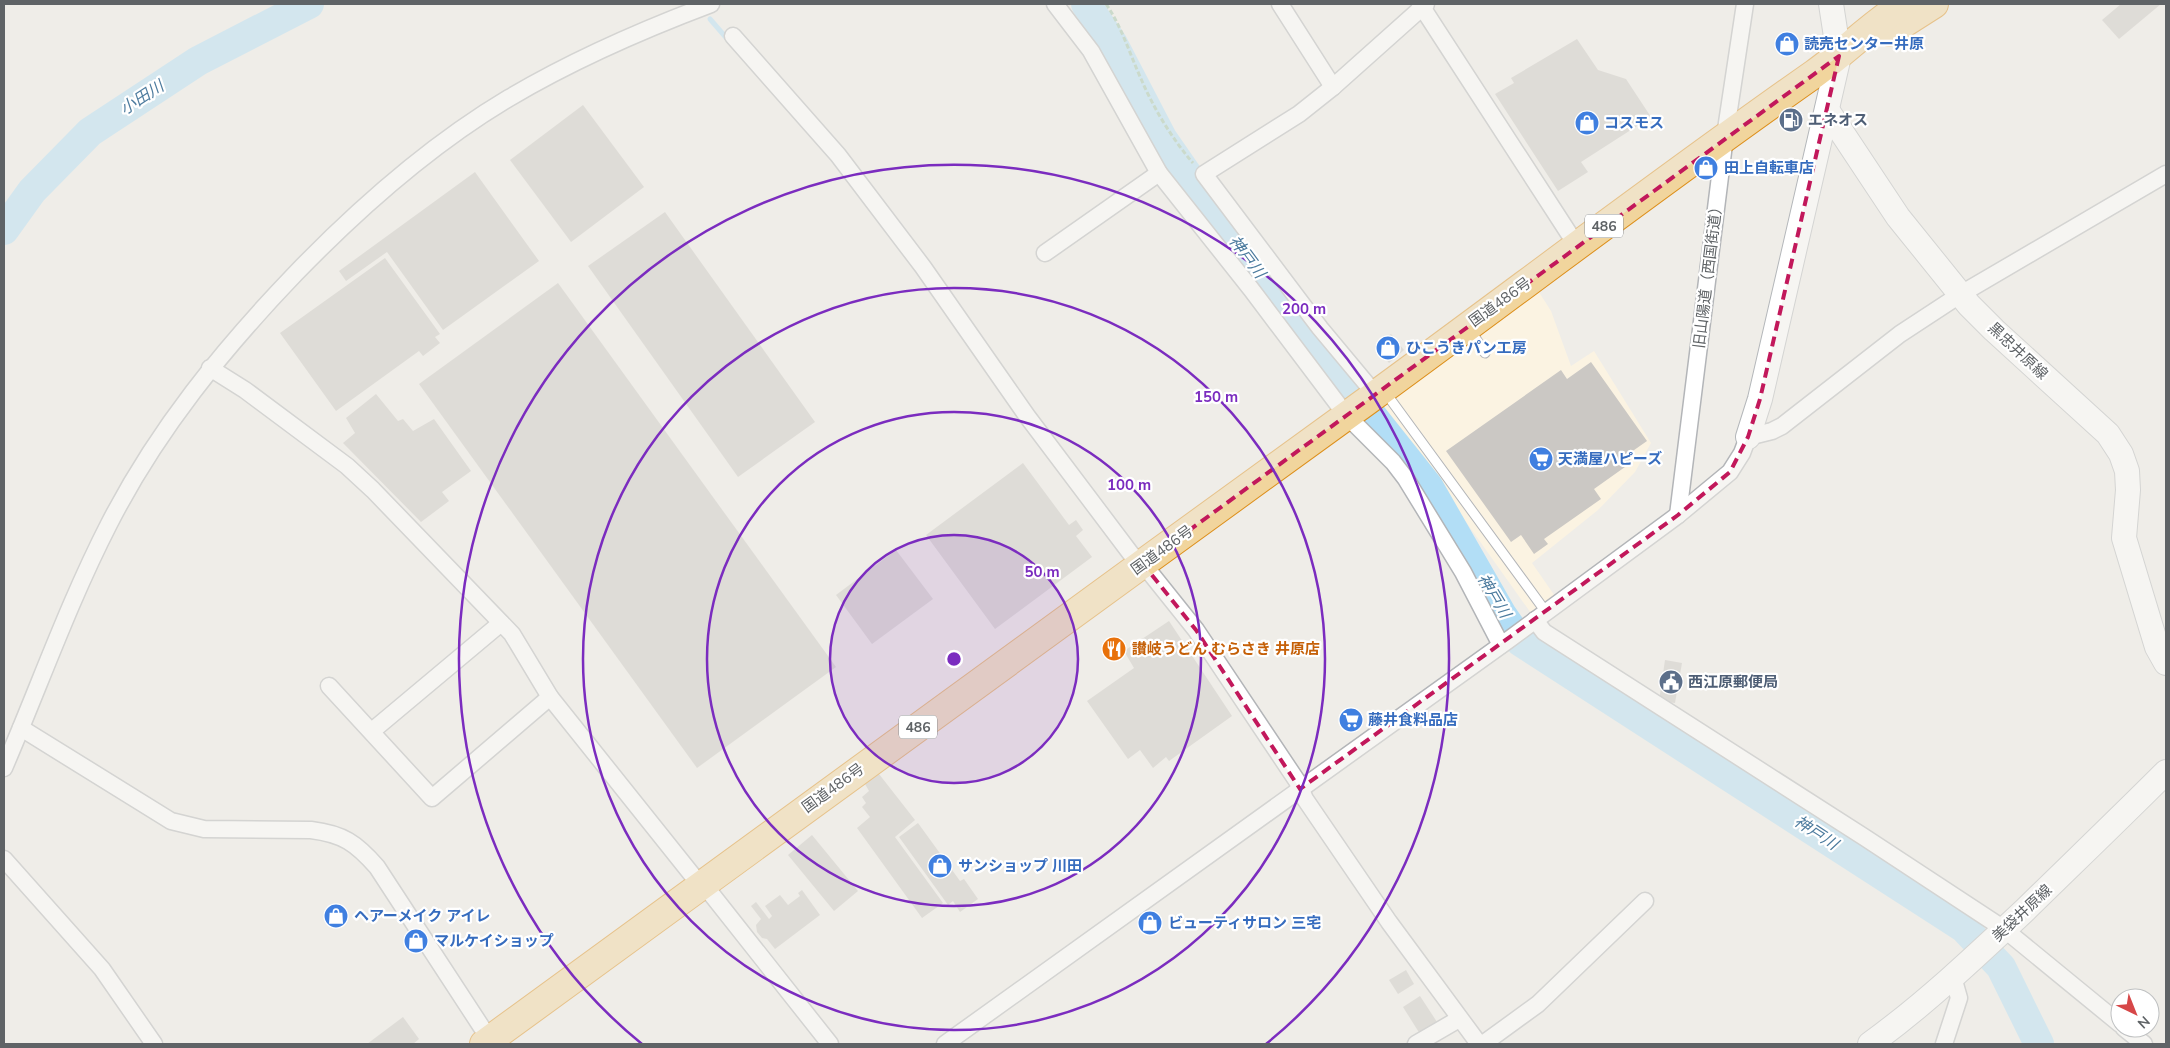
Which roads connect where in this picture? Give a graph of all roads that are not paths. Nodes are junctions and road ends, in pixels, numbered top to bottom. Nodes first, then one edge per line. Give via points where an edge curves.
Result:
1 (711, 4) edge
2 (1055, 4) edge
3 (1280, 4) edge
4 (1745, 4) edge
5 (1831, 4) edge
6 (1904, 4) edge
7 (1934, 4) edge
8 (1422, 5) edge
9 (733, 36) dead end
10 (1839, 56) junction
11 (1333, 87) junction
12 (1827, 110) junction
13 (1725, 136) junction
14 (1159, 173) junction
15 (2166, 174) edge
16 (1576, 246) junction
17 (1045, 253) dead end
18 (1961, 294) junction
19 (1467, 326) junction
20 (1485, 353) dead end
21 (210, 368) junction
22 (1365, 401) junction
23 (1748, 437) junction
24 (1678, 515) junction
25 (1143, 564) junction
26 (1536, 620) junction
27 (500, 623) junction
28 (1504, 643) junction
29 (2166, 663) edge
30 (329, 686) dead end
31 (550, 697) junction
32 (22, 728) junction
33 (372, 731) junction
34 (4, 768) edge
35 (2166, 772) edge
36 (1300, 790) junction
37 (4, 859) edge
38 (700, 884) junction
39 (1645, 901) dead end
40 (1998, 935) junction
41 (1953, 977) junction
42 (2110, 1017) edge
43 (1459, 1019) junction
44 (487, 1042) edge
45 (154, 1044) edge
46 (830, 1044) edge
47 (945, 1044) edge
48 (1416, 1044) edge
49 (1479, 1044) edge
50 (1483, 1044) edge
51 (1870, 1044) edge
52 (1944, 1044) edge

1 - 21 street via 558,72 510,98 442,143 335,233
2 - 14 street via 1091,51
3 - 11 street
4 - 13 street, 旧山陽道（西国街道）
5 - 10 main road
6 - 10 highway, 国道486号 / 486 via 1860,35
7 - 10 highway, 国道486号 / 486 via 1866,46
8 - 11 street
8 - 16 street
9 - 25 street via 838,155 924,267 1027,416
10 - 12 main road
10 - 13 highway, 国道486号 / 486
11 - 22 street via 1299,114 1204,174 1320,328
12 - 18 main road, 黒忠井原線 via 1898,217
12 - 23 main road via 1760,399
13 - 16 highway, 国道486号 / 486
13 - 24 street, 旧山陽道（西国街道）
14 - 17 street
14 - 22 street via 1252,289
15 - 18 street
16 - 19 highway, 国道486号 / 486
18 - 23 street via 1900,334 1782,426
18 - 29 main road, 黒忠井原線 via 1994,330 2108,434 2121,454 2127,471 2128,490 2124,538 2157,647
19 - 20 lane
19 - 22 highway, 国道486号 / 486
21 - 27 street via 347,466
21 - 32 street via 180,407 109,523 65,615
22 - 25 highway, 国道486号 / 486
22 - 26 lane
22 - 28 street via 1393,462 1406,478
23 - 24 street via 1730,472
24 - 26 street
25 - 36 street via 1196,630 1298,781
25 - 38 highway, 国道486号 / 486
26 - 28 street
26 - 40 street via 1544,632 1872,842
27 - 31 street via 512,634
27 - 33 street
28 - 36 street
30 - 33 street
31 - 33 street via 432,798
31 - 38 street
32 - 34 street
32 - 44 street via 171,821 204,829 311,830 348,839 377,867
35 - 40 main road, 美袋井原線
36 - 43 street
36 - 47 street
37 - 45 street via 102,969
38 - 44 highway, 国道486号 / 486
38 - 46 street via 709,891
39 - 50 street via 1538,1004
40 - 41 main road, 美袋井原線
40 - 42 street
41 - 51 main road, 美袋井原線
41 - 52 street via 1959,998
43 - 48 street
43 - 49 street

